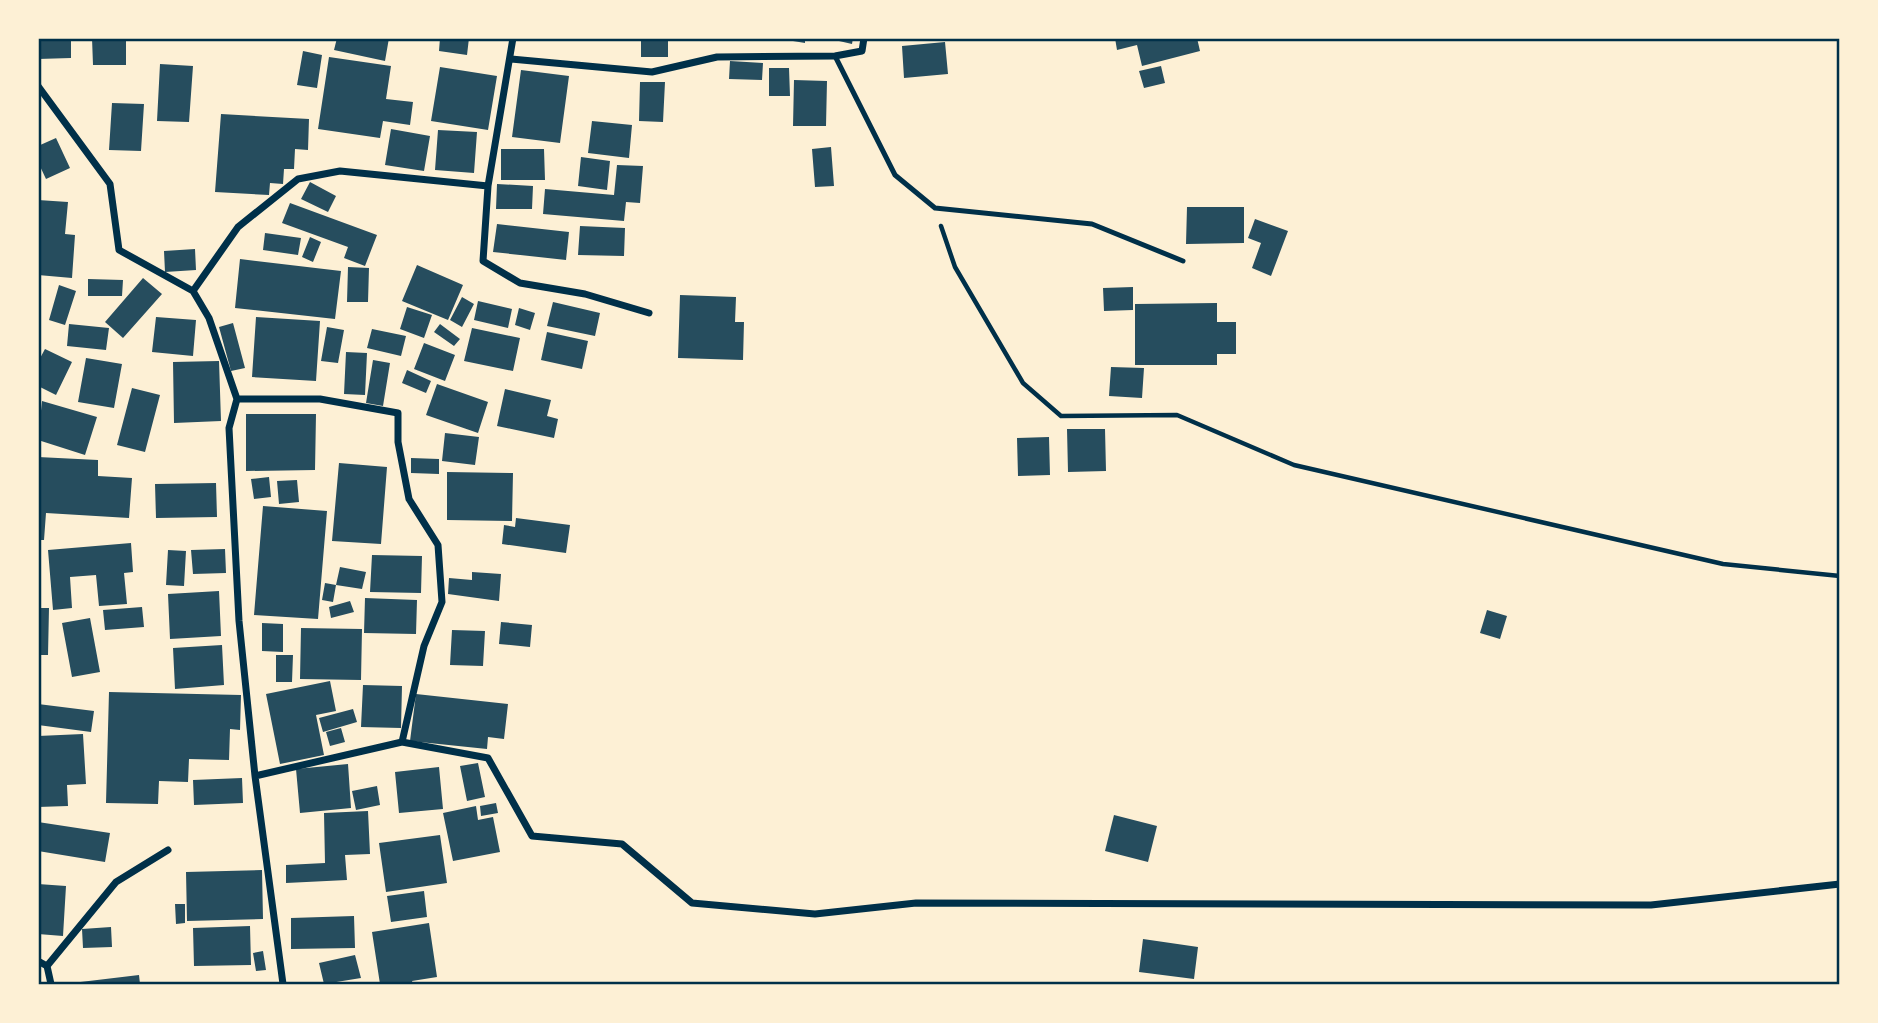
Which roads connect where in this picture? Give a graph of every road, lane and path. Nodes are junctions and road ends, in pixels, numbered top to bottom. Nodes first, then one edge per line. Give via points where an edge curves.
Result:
1 (513, 38) edge
2 (864, 38) edge
3 (835, 56) junction
4 (511, 59) junction
5 (38, 86) edge
6 (488, 186) junction
7 (935, 208) junction
8 (1183, 261) dead end
9 (193, 291) junction
10 (649, 313) dead end
11 (237, 399) junction
12 (1839, 576) edge
13 (402, 742) junction
14 (254, 776) junction
15 (168, 850) dead end
16 (1839, 884) edge
17 (38, 961) edge
18 (47, 966) junction
19 (51, 985) edge
20 (283, 985) edge

1 - 4 street
2 - 3 street via 862,51
3 - 4 street via 717,57 652,72
3 - 7 lane via 895,174
4 - 6 street
5 - 9 street via 110,184 118,250
6 - 9 street via 340,171 298,178 238,227
6 - 10 street via 483,261 520,283 585,293
7 - 8 lane via 1092,224
7 - 12 path via 955,267 1023,383 1061,415 1177,415 1294,465 1723,565
9 - 11 street via 209,318
11 - 13 street via 320,399 398,413 398,442 409,499 438,545 442,602 424,646
11 - 14 street via 229,428 239,621
13 - 14 street
13 - 16 street via 488,758 532,836 622,844 692,903 816,914 916,903 1651,905
14 - 20 street
15 - 18 street via 116,882
17 - 18 street
18 - 19 street

